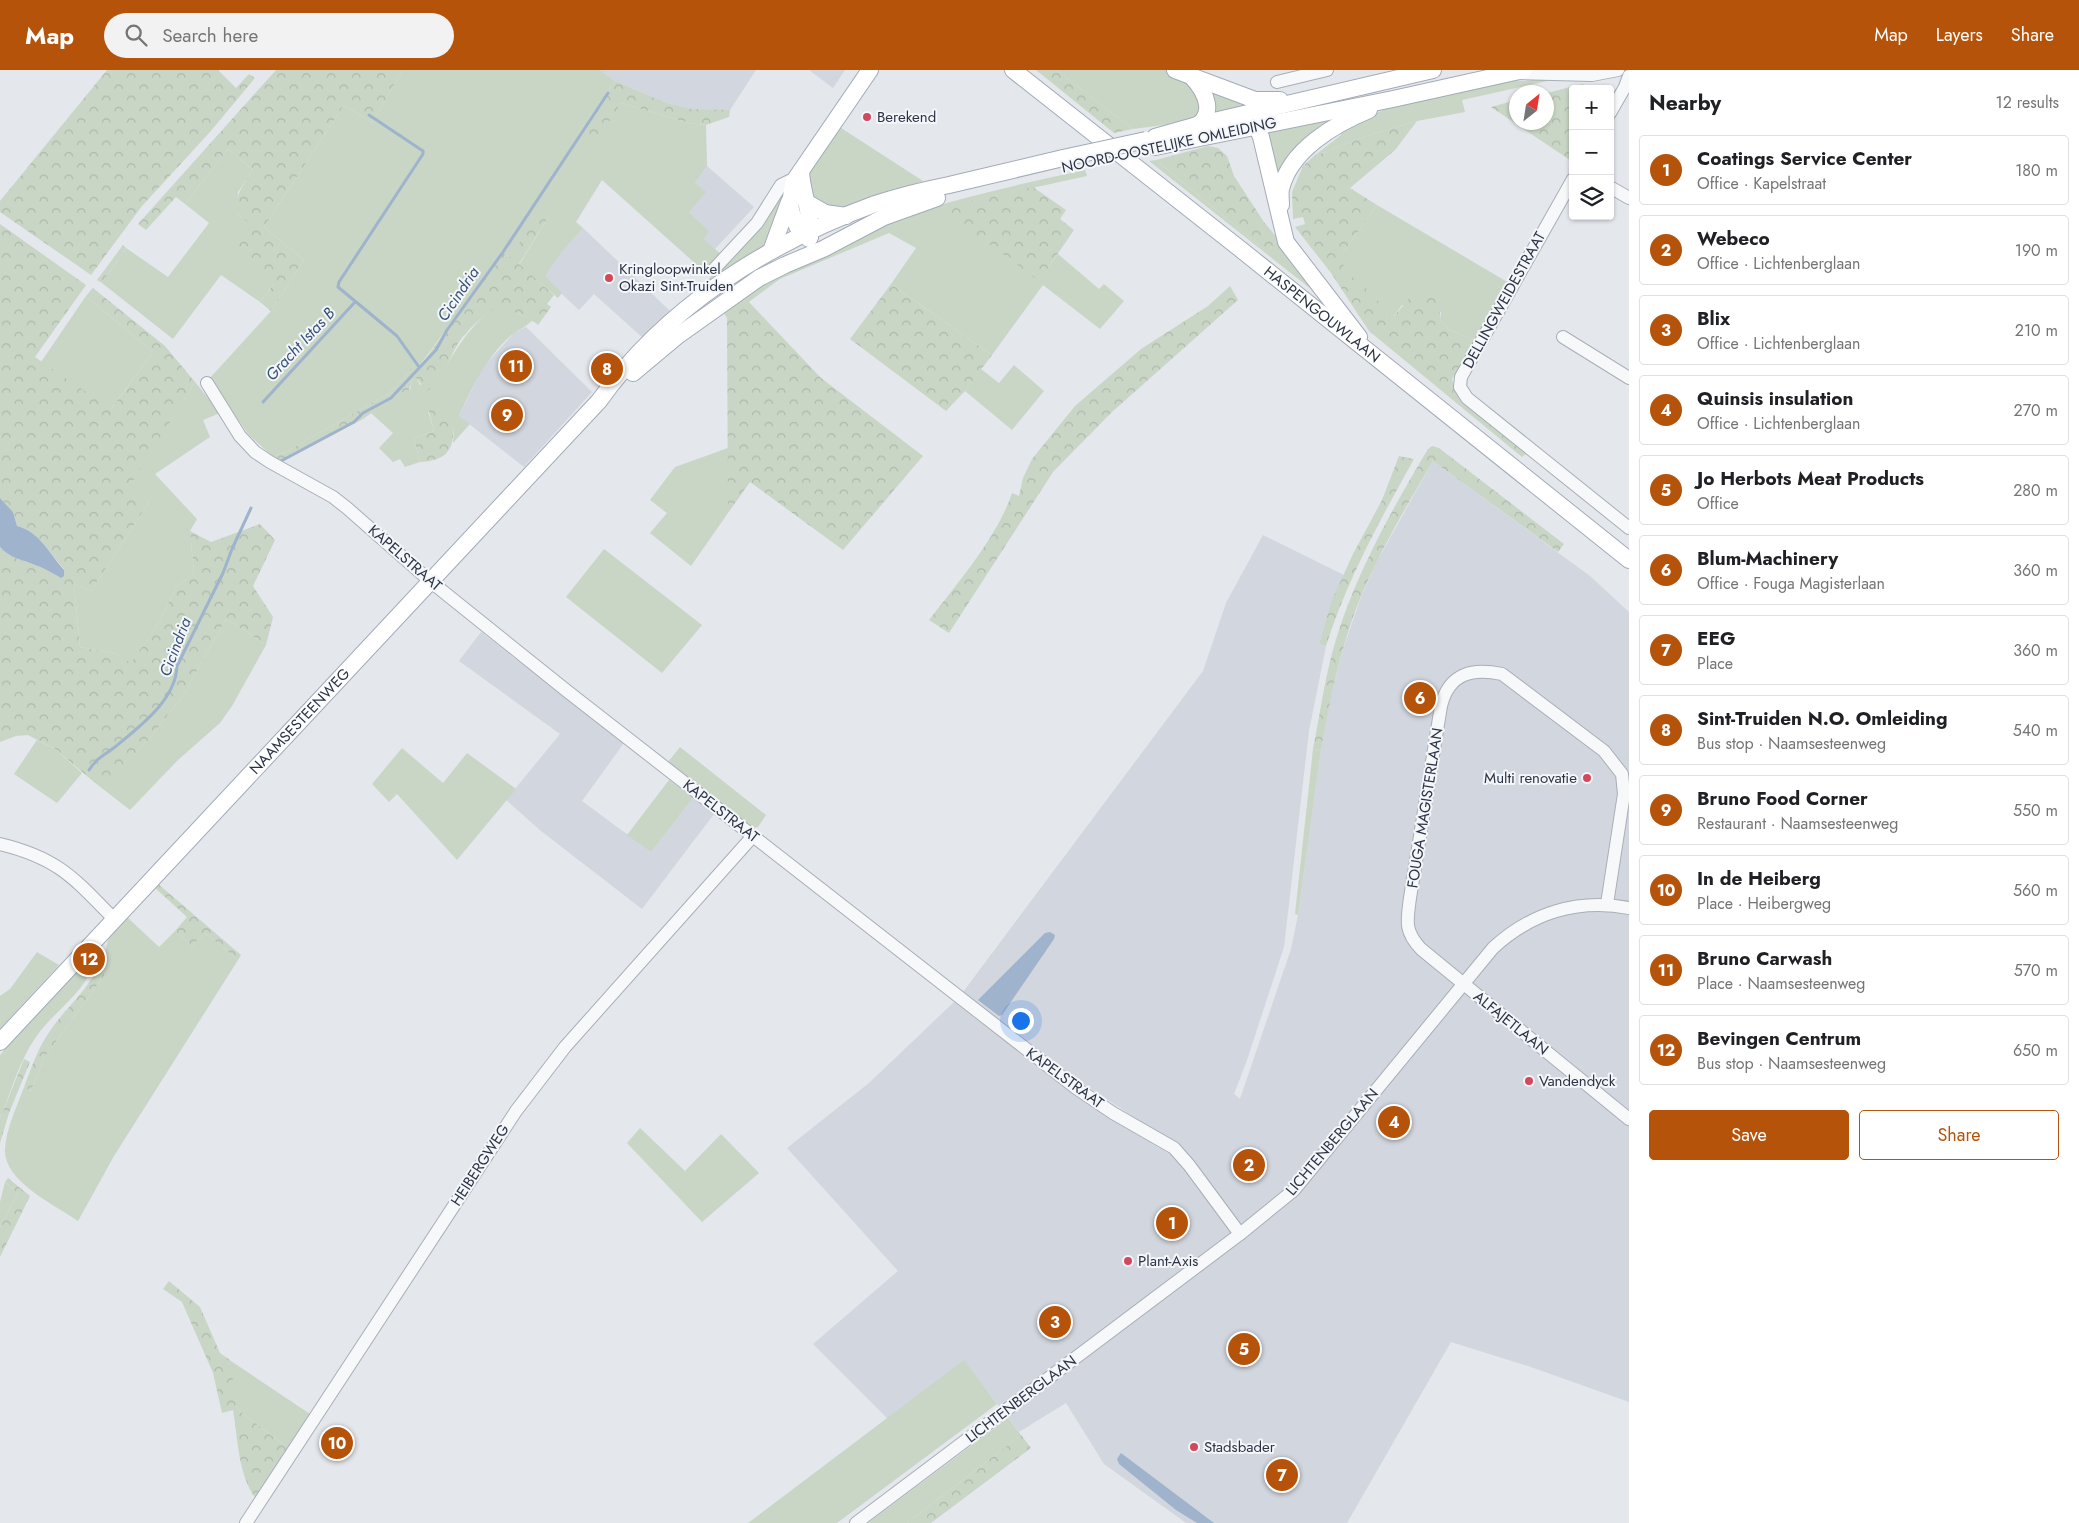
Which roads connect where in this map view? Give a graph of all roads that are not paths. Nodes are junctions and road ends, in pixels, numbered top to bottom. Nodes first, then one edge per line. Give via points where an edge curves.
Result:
1 (870, 70) edge
2 (1013, 70) edge
3 (1175, 70) edge
4 (1327, 70) edge
5 (1434, 70) edge
6 (1618, 70) edge
7 (1628, 70) edge
8 (1517, 72) edge
9 (1629, 76) edge
10 (1192, 78) junction
11 (1277, 82) dead end
12 (1314, 97) junction
13 (1393, 99) junction
14 (1614, 107) edge
15 (1253, 120) junction
16 (1201, 124) junction
17 (1150, 144) junction
18 (1068, 161) junction
19 (799, 178) junction
20 (1569, 186) edge
21 (1614, 189) edge
22 (1629, 198) edge
23 (789, 202) junction
24 (806, 202) junction
25 (846, 216) junction
26 (884, 217) junction
27 (808, 234) junction
28 (1286, 242) junction
29 (823, 249) joint
30 (771, 250) junction
31 (715, 268) dead end
32 (759, 278) junction
33 (1563, 337) dead end
34 (1372, 355) junction
35 (1629, 378) edge
36 (207, 383) dead end
37 (599, 401) junction
38 (1629, 528) edge
39 (1629, 560) edge
40 (430, 581) junction
41 (753, 836) junction
42 (0, 844) edge
43 (1607, 904) junction
44 (1629, 908) edge
45 (114, 919) junction
46 (1463, 984) junction
47 (0, 1042) edge
48 (1629, 1119) edge
49 (1240, 1234) junction
50 (246, 1523) edge
51 (856, 1523) edge

1 - 19 main road
2 - 34 main road, HASPENGOUWLAAN
3 - 10 main road
4 - 11 street
5 - 12 main road, NOORD-OOSTELIJKE OMLEIDING
6 - 8 street via 1592,75
7 - 9 street
8 - 13 main road, NOORD-OOSTELIJKE OMLEIDING
9 - 14 street
10 - 12 main road via 1207,80 1255,100
10 - 16 main road via 1205,94 1207,109
12 - 15 main road, NOORD-OOSTELIJKE OMLEIDING
13 - 15 main road, NOORD-OOSTELIJKE OMLEIDING
13 - 28 main road via 1329,132 1305,150 1290,168 1281,190
15 - 16 main road, NOORD-OOSTELIJKE OMLEIDING
15 - 17 main road, NOORD-OOSTELIJKE OMLEIDING
15 - 28 main road via 1261,137
16 - 17 main road
17 - 18 main road, NOORD-OOSTELIJKE OMLEIDING, bridge
18 - 25 main road, NOORD-OOSTELIJKE OMLEIDING via 896,198
18 - 26 main road, NOORD-OOSTELIJKE OMLEIDING via 932,199
19 - 23 main road
19 - 24 main road
19 - 31 street via 782,185 756,223
20 - 38 street, DELLINGWEIDESTRAAT via 1461,376 1460,387 1467,398
21 - 22 street
23 - 27 main road via 793,219
23 - 30 main road
24 - 25 main road via 825,213
24 - 27 main road
25 - 27 main road, NOORD-OOSTELIJKE OMLEIDING
26 - 27 main road via 876,217 828,238
26 - 29 main road, NOORD-OOSTELIJKE OMLEIDING
27 - 30 main road, NAAMSESTEENWEG
27 - 32 main road
28 - 34 main road
29 - 32 main road, NAAMSESTEENWEG
30 - 37 main road, NAAMSESTEENWEG via 704,294 670,323 613,380
32 - 37 main road, NAAMSESTEENWEG via 676,336
33 - 35 street
34 - 39 main road, HASPENGOUWLAAN
36 - 40 street, KAPELSTRAAT via 240,436 255,452 333,497
37 - 40 main road, NAAMSESTEENWEG
40 - 41 street, KAPELSTRAAT
40 - 45 main road, NAAMSESTEENWEG
41 - 49 street, KAPELSTRAAT via 1076,1088 1174,1148
41 - 50 street, HEIBERGWEG via 540,1078 487,1153
42 - 45 street via 18,848 62,868
43 - 44 street, LICHTENBERGLAAN
43 - 46 street, LICHTENBERGLAAN via 1584,904 1541,915 1507,935
43 - 46 street, FOUGA MAGISTERLAAN via 1624,794 1624,779 1619,770 1604,752 1502,674 1474,671 1464,675 1447,689 1443,697 1407,924 1421,950
45 - 47 main road, NAAMSESTEENWEG
46 - 48 street, ALFAJETLAAN
46 - 49 street, LICHTENBERGLAAN via 1294,1190
49 - 51 street, LICHTENBERGLAAN

